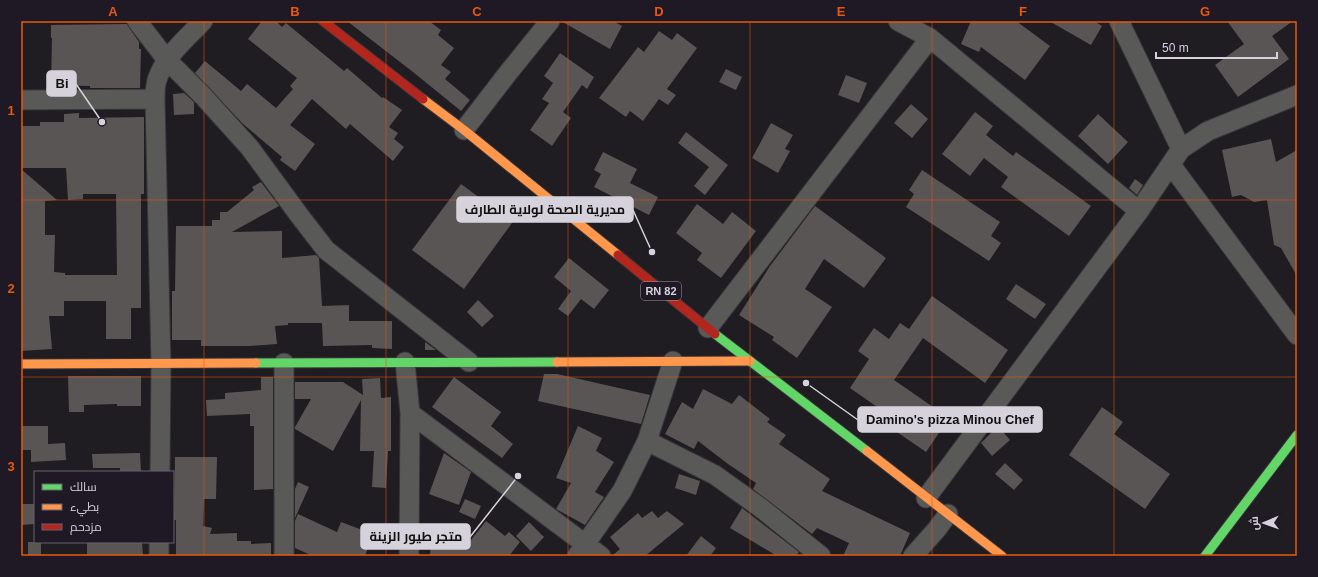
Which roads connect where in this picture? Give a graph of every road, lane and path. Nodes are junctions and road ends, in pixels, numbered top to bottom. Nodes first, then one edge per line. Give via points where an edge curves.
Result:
1 (137, 21) edge
2 (203, 21) edge
3 (324, 21) edge
4 (550, 21) edge
5 (898, 21) edge
6 (1119, 21) edge
7 (930, 38) junction
8 (167, 60) junction
9 (1297, 95) edge
10 (155, 99) junction
11 (21, 100) edge
12 (464, 130) junction
13 (1181, 149) junction
14 (1171, 165) junction
15 (1139, 211) junction
16 (708, 328) junction
17 (1297, 335) edge
18 (672, 361) junction
19 (750, 361) junction
20 (405, 362) junction
21 (469, 362) junction
22 (284, 363) junction
23 (21, 364) edge
24 (161, 364) junction
25 (410, 413) junction
26 (1297, 435) edge
27 (647, 440) junction
28 (160, 471) edge
29 (926, 498) junction
30 (948, 514) junction
31 (159, 543) edge
32 (581, 550) edge
33 (159, 556) edge
34 (284, 556) edge
35 (409, 556) edge
36 (601, 556) edge
37 (821, 556) edge
38 (913, 556) edge
39 (1002, 556) edge
40 (1205, 556) edge

1 - 8 street
2 - 8 street
3 - 12 main road, RN 82
4 - 12 street
5 - 7 street
6 - 13 street
7 - 15 street
7 - 16 street
8 - 10 street via 156,82
8 - 21 street via 250,148 326,250
9 - 13 street via 1208,131
10 - 11 street
10 - 24 street
12 - 16 main road, RN 82
13 - 14 street
14 - 15 street
14 - 17 street
15 - 29 street
16 - 19 main road, RN 82
18 - 19 main road
18 - 21 main road
18 - 27 street
19 - 29 main road, RN 82
20 - 21 main road
20 - 22 main road
20 - 25 street
22 - 24 main road
22 - 34 street
23 - 24 main road
24 - 28 street
25 - 32 street
25 - 35 street
26 - 40 main road
27 - 32 street via 622,491
27 - 37 street via 714,475 762,508
29 - 30 main road, RN 82
30 - 38 street
30 - 39 main road, RN 82
31 - 33 street
32 - 36 street

